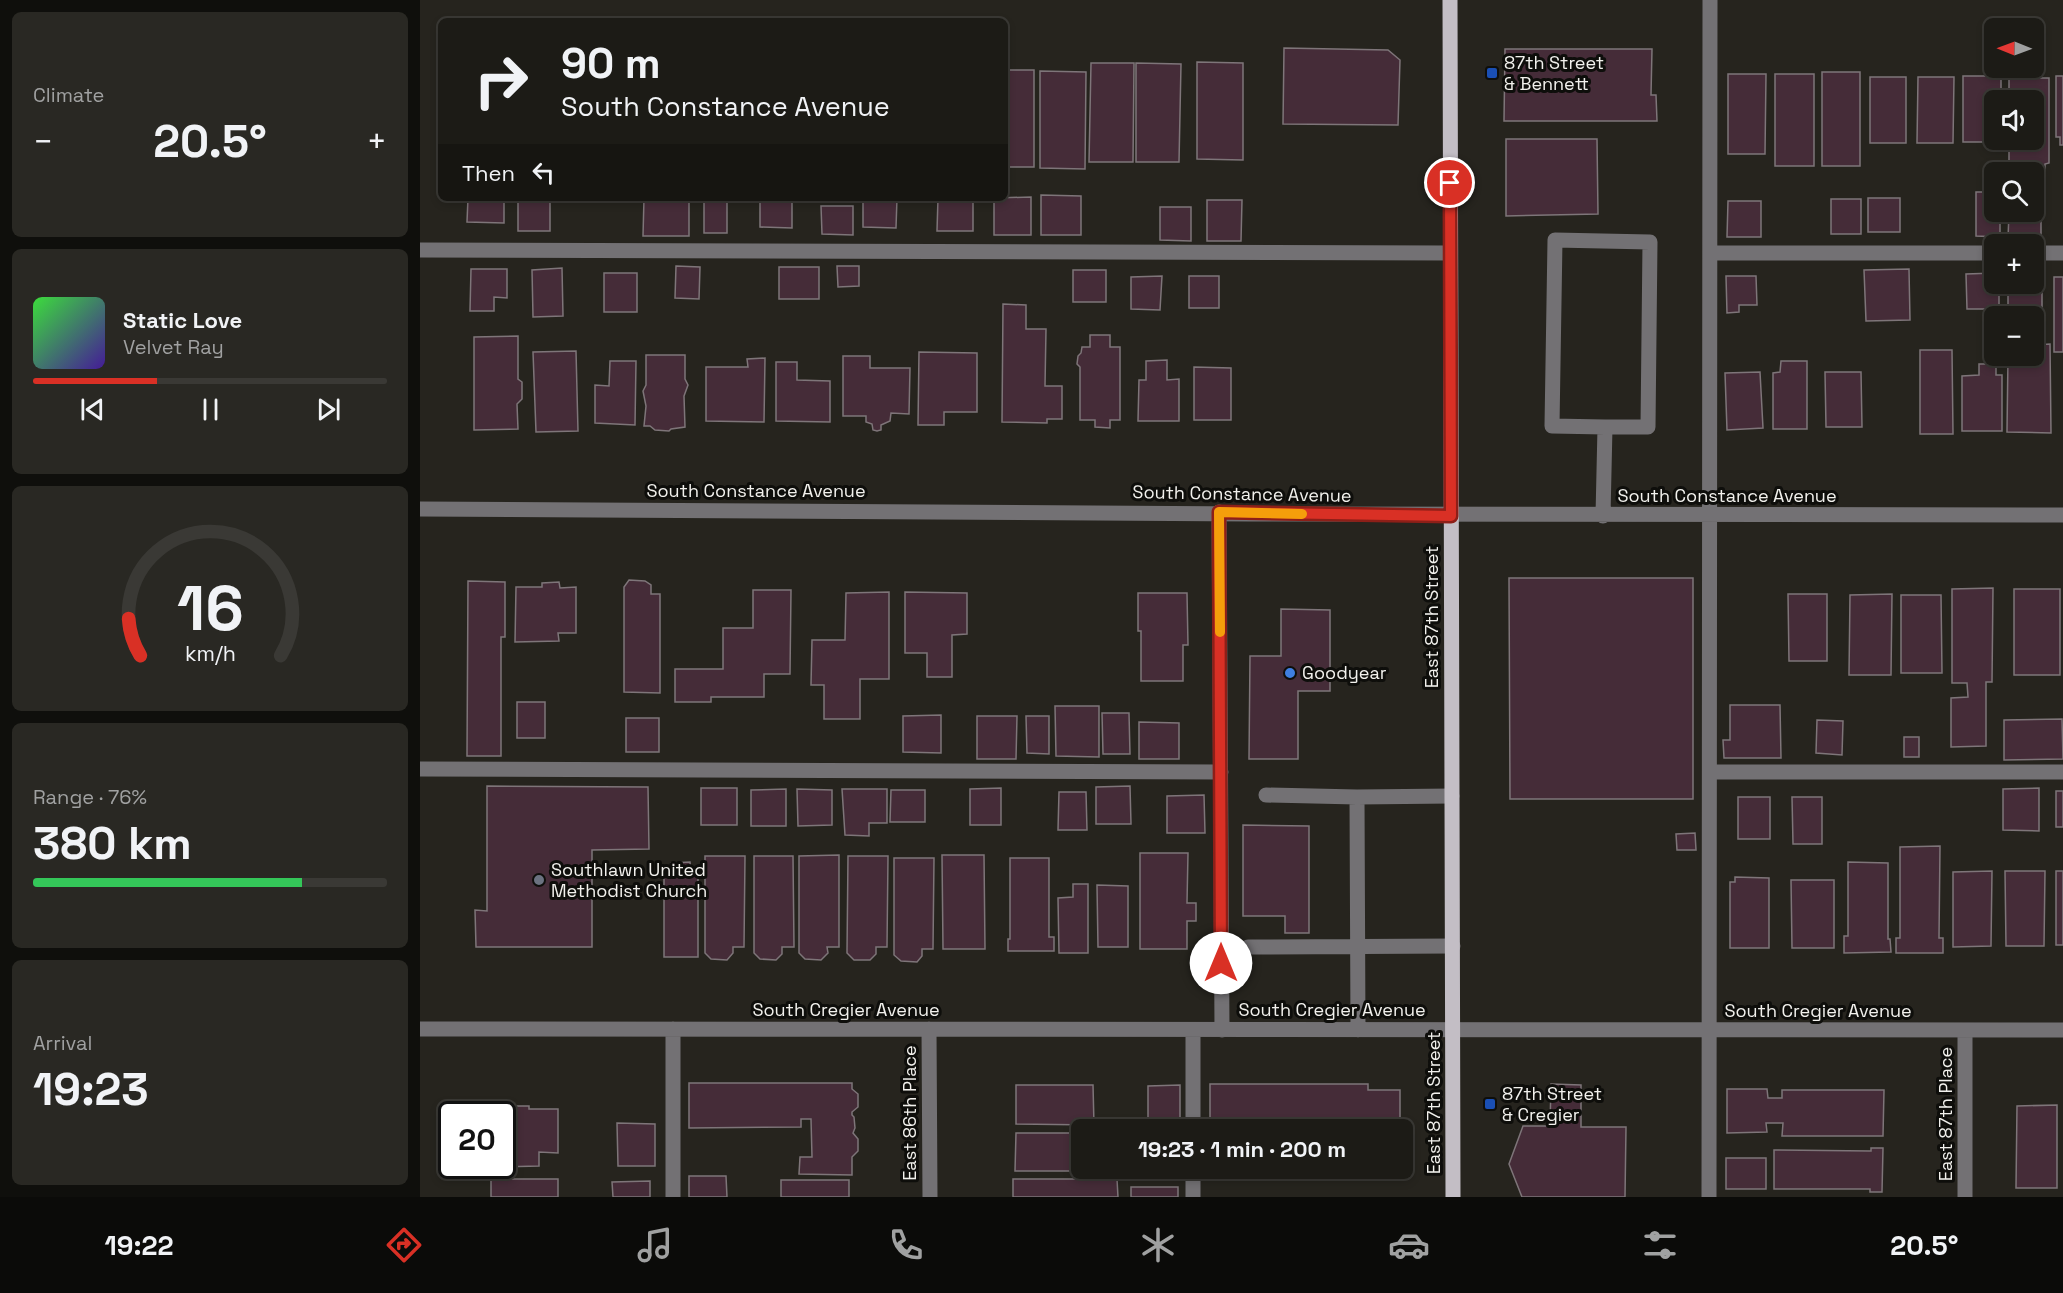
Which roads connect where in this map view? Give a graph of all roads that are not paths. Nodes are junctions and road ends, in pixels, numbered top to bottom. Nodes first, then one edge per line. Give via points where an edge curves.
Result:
1 (1450, 0) edge
2 (1710, 0) edge
3 (420, 250) edge
4 (1450, 253) junction
5 (1710, 253) junction
6 (1984, 253) edge
7 (2044, 253) edge
8 (2063, 253) edge
9 (1605, 427) junction
10 (420, 509) edge
11 (1219, 512) junction
12 (1710, 515) junction
13 (2063, 515) edge
14 (1451, 516) junction
15 (1603, 516) junction
16 (420, 769) edge
17 (1221, 772) junction
18 (1710, 772) junction
19 (2063, 772) edge
20 (1266, 795) dead end
21 (1452, 796) junction
22 (1357, 797) junction
23 (1453, 946) junction
24 (1248, 947) dead end
25 (1357, 947) junction
26 (420, 1029) edge
27 (673, 1029) junction
28 (929, 1029) junction
29 (1193, 1030) junction
30 (1222, 1030) junction
31 (1358, 1030) junction
32 (1453, 1030) junction
33 (1709, 1030) junction
34 (1965, 1030) junction
35 (2063, 1030) edge
36 (1193, 1119) edge
37 (1193, 1179) edge
38 (674, 1197) edge
39 (930, 1197) edge
40 (1193, 1197) edge
41 (1454, 1197) edge
42 (1709, 1197) edge
43 (1965, 1197) edge

1 - 4 main road, East 87th Street
2 - 5 street
3 - 4 street
4 - 14 main road, East 87th Street
5 - 6 street
5 - 12 street
7 - 8 street
9 - 9 street via 1648,427 1650,242 1555,240 1552,426
9 - 15 street
10 - 11 street, South Constance Avenue
11 - 14 street, South Constance Avenue
11 - 17 street
12 - 13 street, South Constance Avenue
12 - 15 street, South Constance Avenue
12 - 18 street
14 - 15 street, South Constance Avenue
14 - 21 main road, East 87th Street
16 - 17 street
17 - 30 street
18 - 19 street
18 - 33 street
20 - 22 street
21 - 22 street
21 - 23 main road, East 87th Street
22 - 25 street
23 - 25 street
23 - 32 main road, East 87th Street
24 - 25 street
25 - 31 street
26 - 27 street, South Cregier Avenue
27 - 28 street, South Cregier Avenue
27 - 38 street
28 - 29 street, South Cregier Avenue
28 - 39 street, East 86th Place
29 - 30 street, South Cregier Avenue
29 - 36 street
30 - 31 street, South Cregier Avenue
31 - 32 street, South Cregier Avenue
32 - 33 street, South Cregier Avenue
32 - 41 main road, East 87th Street
33 - 34 street, South Cregier Avenue
33 - 42 street
34 - 35 street, South Cregier Avenue
34 - 43 street, East 87th Place
37 - 40 street

